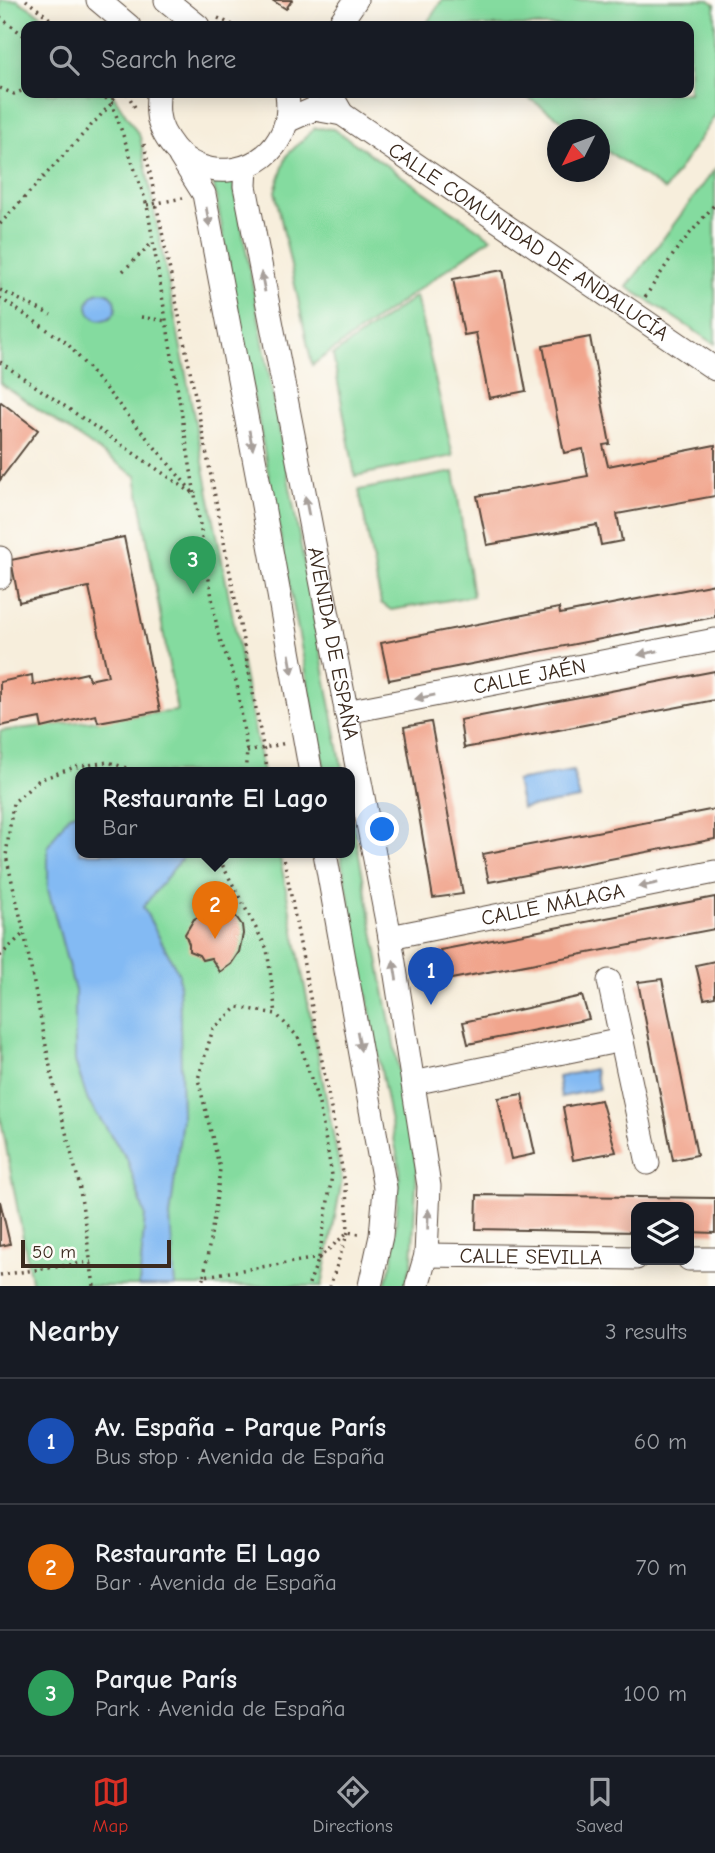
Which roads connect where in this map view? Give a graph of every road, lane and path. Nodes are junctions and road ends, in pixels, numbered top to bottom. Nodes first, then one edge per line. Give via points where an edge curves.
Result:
1 (26, 0) edge
2 (98, 0) edge
3 (356, 0) edge
4 (174, 2) edge
5 (0, 17) edge
6 (205, 20) edge
7 (53, 21) edge
8 (123, 21) edge
9 (341, 21) edge
10 (21, 33) edge
11 (0, 88) edge
12 (21, 91) edge
13 (106, 98) edge
14 (113, 98) edge
15 (130, 98) edge
16 (158, 98) edge
17 (333, 98) edge
18 (112, 103) junction
19 (290, 104) edge
20 (137, 111) dead end
21 (342, 114) junction
22 (143, 137) dead end
23 (180, 156) junction
24 (246, 167) junction
25 (715, 204) edge
26 (0, 224) edge
27 (153, 242) junction
28 (123, 271) dead end
29 (0, 290) edge
30 (0, 298) edge
31 (634, 313) junction
32 (51, 315) dead end
33 (141, 317) dead end
34 (166, 321) junction
35 (0, 362) edge
36 (715, 369) edge
37 (195, 495) junction
38 (0, 558) edge
39 (0, 577) edge
40 (715, 640) edge
41 (346, 712) junction
42 (75, 767) edge
43 (75, 767) edge
44 (123, 767) edge
45 (246, 767) edge
46 (267, 767) edge
47 (310, 767) edge
48 (219, 858) edge
49 (285, 858) edge
50 (327, 858) edge
51 (715, 872) edge
52 (24, 932) junction
53 (390, 937) junction
54 (0, 956) edge
55 (609, 981) dead end
56 (276, 1014) junction
57 (622, 1040) junction
58 (413, 1083) junction
59 (648, 1163) dead end
60 (348, 1233) junction
61 (426, 1255) junction
62 (319, 1258) junction
63 (631, 1258) edge
64 (694, 1259) edge
65 (715, 1259) edge
66 (90, 1262) junction
67 (0, 1275) edge
68 (204, 1276) junction
69 (94, 1286) edge
70 (200, 1286) edge
71 (308, 1286) edge
72 (330, 1286) edge
73 (370, 1286) edge
74 (416, 1286) edge

1 - 7 path
2 - 8 street
3 - 9 street
4 - 6 street
5 - 10 path
11 - 12 path via 14,94
13 - 18 path
14 - 18 path
15 - 20 path
16 - 23 street, AVENIDA DE ESPAÑA via 158,116 166,138
17 - 21 street, CALLE COMUNIDAD DE ANDALUCÍA
18 - 26 path
18 - 27 path via 147,205
19 - 21 street
19 - 24 street via 279,140 265,156
21 - 31 street, CALLE COMUNIDAD DE ANDALUCÍA
22 - 46 path
23 - 24 street via 223,171
23 -> 47 street, AVENIDA DE ESPAÑA via 204,194
41 -> 24 street, AVENIDA DE ESPAÑA via 245,186
25 - 31 path via 677,249
27 - 28 path
27 - 34 path
29 - 32 path
30 - 37 path via 67,343
31 - 36 street, CALLE COMUNIDAD DE ANDALUCÍA
33 - 34 path
34 - 37 path
35 - 37 path
37 - 45 path via 218,634 237,684
38 - 39 street
40 -> 41 street, CALLE JAÉN
41 - 53 street, AVENIDA DE ESPAÑA
42 - 52 path via 38,780 13,803 6,856
43 - 44 path via 108,762
48 - 56 path via 267,949
49 - 60 path via 346,1189
50 -> 73 street via 384,1188 382,1236
51 -> 53 street, CALLE MÁLAGA
52 - 54 path
52 - 66 path via 53,1082 79,1183
58 -> 53 street, AVENIDA DE ESPAÑA
55 - 57 street
56 - 62 path via 298,1037 319,1104 332,1175
56 - 68 path via 238,1007 213,1029 198,1079 220,1169
57 - 58 street
57 - 59 street
61 -> 58 street, AVENIDA DE ESPAÑA via 429,1186
60 - 62 path
60 - 72 path
61 - 63 street, CALLE SEVILLA
61 - 74 street, AVENIDA DE ESPAÑA
62 - 68 path
62 - 71 path
64 - 65 street
66 - 67 path
66 - 69 path
68 - 70 path

